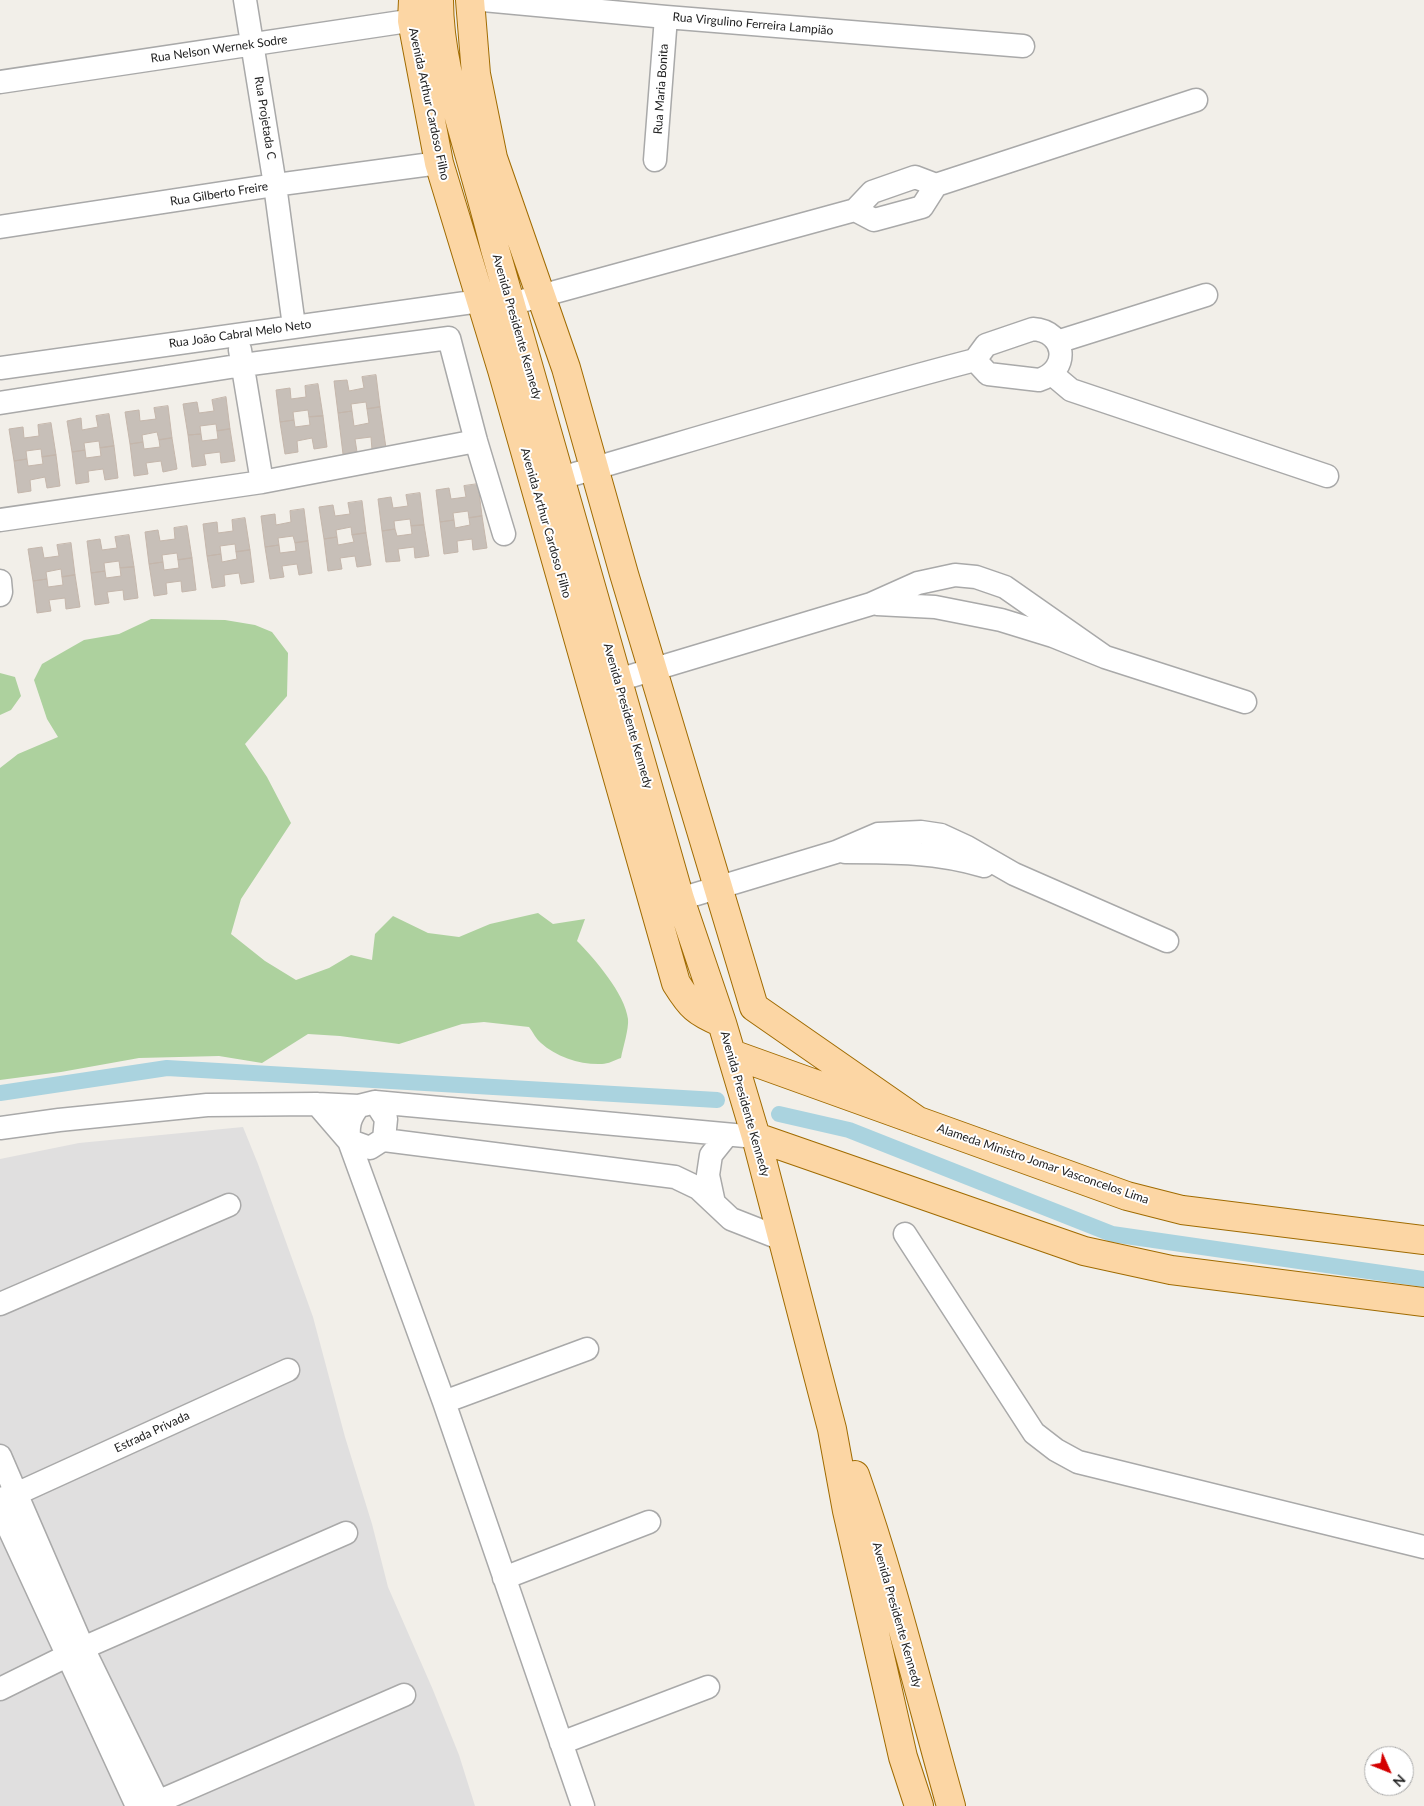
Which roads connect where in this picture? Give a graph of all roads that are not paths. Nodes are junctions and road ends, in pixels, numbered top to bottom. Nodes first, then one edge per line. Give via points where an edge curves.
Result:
1 (245, 0) edge
2 (470, 0) edge
3 (483, 0) edge
4 (439, 8) edge
5 (413, 11) edge
6 (666, 17) junction
7 (253, 45) junction
8 (1023, 46) dead end
9 (0, 82) edge
10 (1196, 100) dead end
11 (655, 160) dead end
12 (439, 163) junction
13 (275, 185) junction
14 (936, 186) junction
15 (855, 210) junction
16 (0, 227) edge
17 (495, 249) junction
18 (468, 258) junction
19 (1206, 295) dead end
20 (541, 296) junction
21 (480, 301) junction
22 (511, 304) junction
23 (294, 326) junction
24 (236, 334) junction
25 (1057, 342) junction
26 (975, 360) junction
27 (243, 365) junction
28 (514, 366) junction
29 (0, 368) edge
30 (1052, 374) junction
31 (0, 403) edge
32 (476, 441) junction
33 (594, 468) junction
34 (1327, 476) dead end
35 (561, 478) junction
36 (262, 482) junction
37 (0, 520) edge
38 (504, 534) dead end
39 (968, 576) junction
40 (0, 581) edge
41 (0, 595) edge
42 (871, 604) junction
43 (963, 613) junction
44 (1105, 657) junction
45 (653, 669) junction
46 (618, 680) junction
47 (1245, 702) dead end
48 (718, 888) junction
49 (680, 899) junction
50 (1167, 941) dead end
51 (722, 1024) junction
52 (732, 1054) junction
53 (317, 1104) junction
54 (369, 1104) junction
55 (918, 1121) junction
56 (0, 1128) edge
57 (727, 1134) junction
58 (756, 1137) junction
59 (367, 1142) junction
60 (714, 1203) junction
61 (229, 1205) dead end
62 (905, 1234) dead end
63 (782, 1239) junction
64 (1424, 1240) edge
65 (1424, 1302) edge
66 (0, 1304) edge
67 (587, 1349) dead end
68 (288, 1370) dead end
69 (444, 1402) junction
70 (832, 1429) junction
71 (0, 1456) edge
72 (5, 1501) edge
73 (649, 1522) dead end
74 (346, 1533) dead end
75 (1424, 1547) edge
76 (504, 1578) junction
77 (75, 1653) junction
78 (708, 1687) dead end
79 (0, 1689) edge
80 (404, 1695) dead end
81 (562, 1743) junction
82 (151, 1805) edge
83 (583, 1806) edge
84 (918, 1806) edge
85 (950, 1806) edge

1 - 7 street, Rua Projetada C
2 - 20 main road via 476,74 493,158
3 - 6 street, Rua Virgulino Ferreira Lampião
4 - 5 street, Rua Nelson Wernek Sodre
4 - 17 main road, Avenida Presidente Kennedy via 448,80
5 - 7 street, Rua Nelson Wernek Sodre
5 - 12 main road, Avenida Arthur Cardoso Filho
6 - 8 street, Rua Virgulino Ferreira Lampião
6 - 11 street, Rua Maria Bonita
7 - 9 street, Rua Nelson Wernek Sodre
7 - 13 street, Rua Projetada C
10 - 14 street
12 - 13 street, Rua Gilberto Freire
12 - 18 main road, Avenida Arthur Cardoso Filho
13 - 16 street, Rua Gilberto Freire
13 - 23 street, Rua Projetada C
14 - 15 street via 915,177 872,192
14 - 15 street via 922,207 874,220
15 - 20 street
17 - 18 street
17 - 22 main road, Avenida Presidente Kennedy
18 - 21 main road, Avenida Arthur Cardoso Filho
19 - 25 street
20 - 22 street
20 - 33 main road via 566,368
21 - 23 street, Rua João Cabral Melo Neto
21 - 28 main road, Avenida Arthur Cardoso Filho
22 - 28 main road, Avenida Presidente Kennedy
23 - 24 street, Rua João Cabral Melo Neto
24 - 27 street
24 - 29 street, Rua João Cabral Melo Neto
25 - 26 street via 1047,331 1033,329 986,345
25 - 30 street via 1061,356
26 - 30 street via 988,374 1039,380
26 - 33 street via 796,408
27 - 31 street
27 - 32 street via 449,338
27 - 36 street
28 - 35 main road, Avenida Presidente Kennedy
28 - 51 main road, Avenida Arthur Cardoso Filho via 676,983 702,1015
30 - 34 street via 1071,390
32 - 36 street
32 - 38 street
33 - 35 street
33 - 45 main road
35 - 46 main road, Avenida Presidente Kennedy
36 - 37 street
39 - 42 street via 955,575 918,583
39 - 43 street
39 - 44 street via 1005,587
40 - 41 street
42 - 43 street via 935,607
42 - 45 street
43 - 44 street via 1001,620 1053,636
44 - 47 street
45 - 46 street
45 - 48 main road
46 - 49 main road, Avenida Presidente Kennedy
48 - 49 street
48 - 50 street via 836,852 878,834 941,834 1014,874
48 - 55 main road via 754,1007
49 - 51 main road, Avenida Presidente Kennedy
51 - 52 main road, Avenida Presidente Kennedy
52 - 55 main road, Alameda Ministro Jomar Vasconcelos Lima
52 - 58 main road, Avenida Presidente Kennedy
53 - 54 street
53 - 56 street via 207,1105
53 - 59 street
54 - 57 street
54 - 59 street via 386,1119
54 - 59 street via 351,1115 348,1125
55 - 64 main road, Alameda Ministro Jomar Vasconcelos Lima via 1128,1196 1182,1210
57 - 58 street
57 - 60 street via 711,1155 708,1175
58 - 63 main road, Avenida Presidente Kennedy
58 - 65 main road via 1092,1253 1171,1270
59 - 60 street via 675,1177 698,1188
59 - 69 street via 361,1176
60 - 63 street via 731,1219
61 - 66 street
62 - 75 street via 1034,1433 1056,1450 1078,1462
63 - 70 main road, Avenida Presidente Kennedy
67 - 69 street
68 - 72 street, Estrada Privada
69 - 76 street
70 - 84 main road, Avenida Presidente Kennedy via 847,1511
70 - 85 main road, Avenida Presidente Kennedy via 865,1504
71 - 72 street
72 - 77 street
73 - 76 street
74 - 77 street
76 - 81 street
77 - 79 street
77 - 82 street
78 - 81 street
80 - 82 street
81 - 83 street

